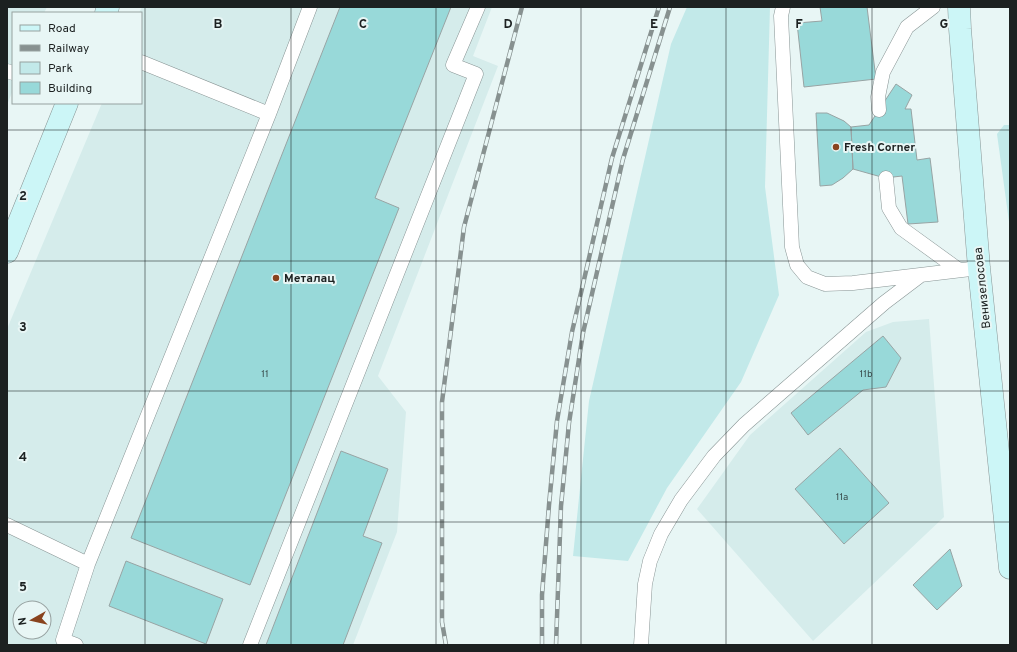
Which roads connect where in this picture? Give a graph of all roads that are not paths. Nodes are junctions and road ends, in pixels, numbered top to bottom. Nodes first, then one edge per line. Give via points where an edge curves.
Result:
1 (310, 7) edge
2 (478, 7) edge
3 (783, 7) edge
4 (933, 7) edge
5 (959, 7) edge
6 (142, 62) edge
7 (67, 104) edge
8 (879, 110) dead end
9 (269, 114) junction
10 (886, 178) dead end
11 (7, 252) edge
12 (969, 269) junction
13 (921, 275) junction
14 (7, 525) edge
15 (88, 564) junction
16 (1010, 568) edge
17 (76, 645) edge
18 (250, 645) edge
19 (641, 645) edge

1 - 9 lane
2 - 18 lane via 453,65 476,74
3 - 13 lane via 781,16 792,247 798,265 807,277 826,284 853,284
4 - 8 lane via 907,27 883,72 878,97
5 - 12 main road, Венизелосова
6 - 9 lane
7 - 11 main road
9 - 15 lane
10 - 12 lane via 889,208 901,228
12 - 13 lane
12 - 16 main road, Венизелосова
13 - 19 lane via 878,308 744,425 714,456 680,500 661,534 650,561 645,584
14 - 15 lane
15 - 17 lane via 63,640

